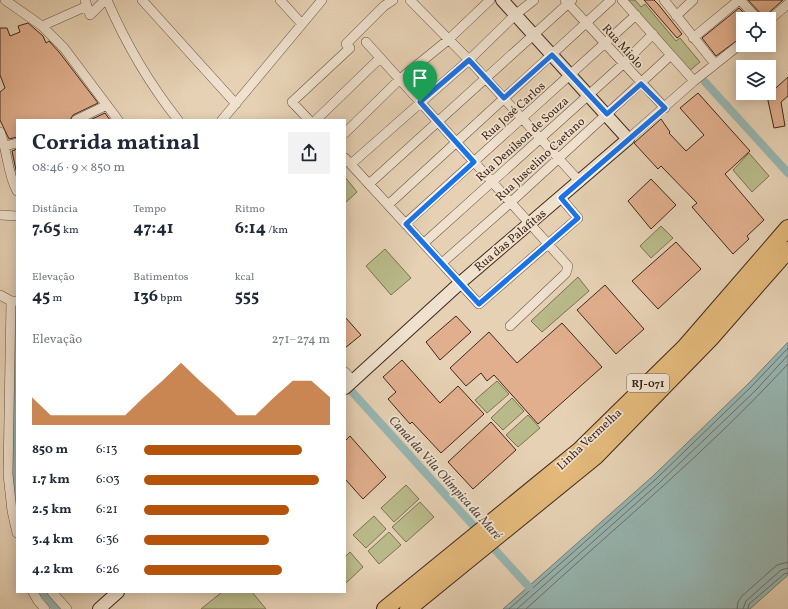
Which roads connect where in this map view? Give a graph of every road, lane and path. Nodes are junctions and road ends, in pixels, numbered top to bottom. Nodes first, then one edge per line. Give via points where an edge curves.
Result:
1 (5, 0) edge
2 (106, 0) edge
3 (142, 0) edge
4 (280, 0) edge
5 (322, 0) edge
6 (393, 0) edge
7 (490, 0) edge
8 (502, 0) edge
9 (534, 0) edge
10 (611, 0) edge
11 (622, 0) edge
12 (664, 0) edge
13 (693, 0) edge
14 (740, 0) edge
15 (408, 1) edge
16 (568, 1) edge
17 (788, 4) edge
18 (88, 7) edge
19 (751, 12) edge
20 (776, 14) edge
21 (515, 15) junction
22 (636, 15) junction
23 (676, 16) junction
24 (301, 23) junction
25 (586, 24) junction
26 (42, 26) junction
27 (653, 34) junction
28 (534, 35) junction
29 (693, 38) junction
30 (448, 40) junction
31 (366, 42) dead end
32 (605, 44) junction
33 (736, 48) edge
34 (552, 55) junction
35 (671, 55) junction
36 (379, 59) junction
37 (469, 60) junction
38 (623, 64) junction
39 (715, 64) junction
40 (570, 75) junction
41 (486, 78) junction
42 (400, 80) junction
43 (694, 81) junction
44 (641, 84) junction
45 (589, 95) junction
46 (504, 98) junction
47 (420, 102) junction
48 (236, 104) junction
49 (107, 105) junction
50 (665, 108) junction
51 (607, 114) junction
52 (78, 119) edge
53 (117, 119) edge
54 (177, 119) edge
55 (223, 119) edge
56 (308, 119) edge
57 (317, 119) edge
58 (522, 119) junction
59 (438, 122) junction
60 (0, 132) edge
61 (346, 132) edge
62 (540, 138) junction
63 (628, 139) junction
64 (457, 142) junction
65 (16, 143) edge
66 (5, 146) junction
67 (558, 158) junction
68 (348, 161) edge
69 (474, 162) junction
70 (580, 182) junction
71 (492, 183) junction
72 (369, 184) junction
73 (16, 189) edge
74 (561, 198) junction
75 (510, 203) junction
76 (388, 205) junction
77 (0, 215) edge
78 (16, 216) edge
79 (406, 224) junction
80 (529, 224) junction
81 (788, 228) edge
82 (424, 244) junction
83 (548, 245) junction
84 (788, 250) edge
85 (442, 263) junction
86 (460, 282) junction
87 (0, 295) edge
88 (14, 301) edge
89 (510, 326) dead end
90 (348, 381) edge
91 (497, 528) junction
92 (16, 529) edge
93 (473, 548) junction
94 (33, 593) edge
95 (53, 593) edge
96 (117, 593) edge
97 (38, 605) edge
98 (45, 609) edge
99 (67, 609) edge
100 (99, 609) edge
101 (385, 609) edge
102 (408, 609) edge

1 - 26 street
2 - 18 street
2 - 54 street via 135,59
3 - 48 street
4 - 24 street
5 - 24 street
6 - 56 street via 346,44 350,48 292,102
7 - 30 street
8 - 21 street
9 - 21 street
10 - 25 street
11 - 22 street
12 - 23 street
13 - 23 street
14 - 19 street
14 - 29 street
15 - 30 street
16 - 25 street, Rua Miolo
16 - 28 street
17 - 20 street
18 - 26 street
21 - 28 street
21 - 37 street
22 - 27 street
22 - 32 street, Rua José Carlos
23 - 29 street
24 - 48 street
25 - 32 street, Rua Miolo
25 - 34 street
26 - 49 street via 64,48
27 - 35 street
27 - 38 street, Rua Denilson de Souza
28 - 34 street
28 - 41 street
29 - 39 street
30 - 37 street
30 - 42 street
31 - 36 street
32 - 38 street, Rua Miolo
32 - 40 street, Rua José Carlos
33 - 39 street, Rua das Palafitas
34 - 40 street
34 - 46 street
35 - 43 street
35 - 44 street, Rua Juscelino Caetano
36 - 42 street
36 - 57 street
37 - 41 street
37 - 47 street
38 - 44 street, Rua Miolo
38 - 45 street, Rua Denilson de Souza
39 - 43 street, Rua das Palafitas
40 - 45 street
40 - 58 street, Rua José Carlos
41 - 46 street
41 - 59 street
42 - 47 street
42 - 61 street
43 - 50 street, Rua das Palafitas
44 - 50 street, Rua Miolo
44 - 51 street, Rua Juscelino Caetano
45 - 51 street
45 - 62 street, Rua Denilson de Souza
46 - 58 street
46 - 64 street
47 - 59 street
47 - 68 street
48 - 55 street
49 - 52 street
49 - 53 street
50 - 63 street, Rua das Palafitas
51 - 63 street
51 - 67 street, Rua Juscelino Caetano
58 - 62 street
58 - 69 street, Rua José Carlos
59 - 64 street
59 - 72 street
60 - 66 street
62 - 67 street
62 - 71 street, Rua Denilson de Souza
63 - 70 street, Rua das Palafitas
64 - 69 street
64 - 76 street
65 - 66 street
66 - 73 street via 10,179
67 - 70 street
67 - 75 street, Rua Juscelino Caetano
68 - 72 street
69 - 71 street
69 - 79 street, Rua José Carlos
70 - 74 street, Rua das Palafitas
71 - 75 street
71 - 82 street, Rua Denilson de Souza
72 - 76 street
74 - 80 street, Rua das Palafitas
74 - 83 street via 578,218
75 - 80 street
75 - 85 street, Rua Juscelino Caetano
76 - 79 street
77 - 78 street
79 - 82 street
80 - 83 street
80 - 86 street, Rua das Palafitas
81 - 91 highway, Linha Vermelha / RJ-071 via 685,347
82 - 85 street
83 - 86 street via 480,304
83 - 89 street via 569,269
84 - 91 highway, Linha Vermelha / RJ-071 via 710,339 596,456
85 - 86 street
86 - 90 street, Rua das Palafitas
87 - 88 street
88 - 92 street via 8,474
91 - 93 highway, Linha Vermelha / RJ-071
93 - 101 highway, Linha Vermelha / RJ-071
93 - 102 highway, Linha Vermelha / RJ-071
94 - 97 street
95 - 99 street
96 - 100 street
97 - 98 street

